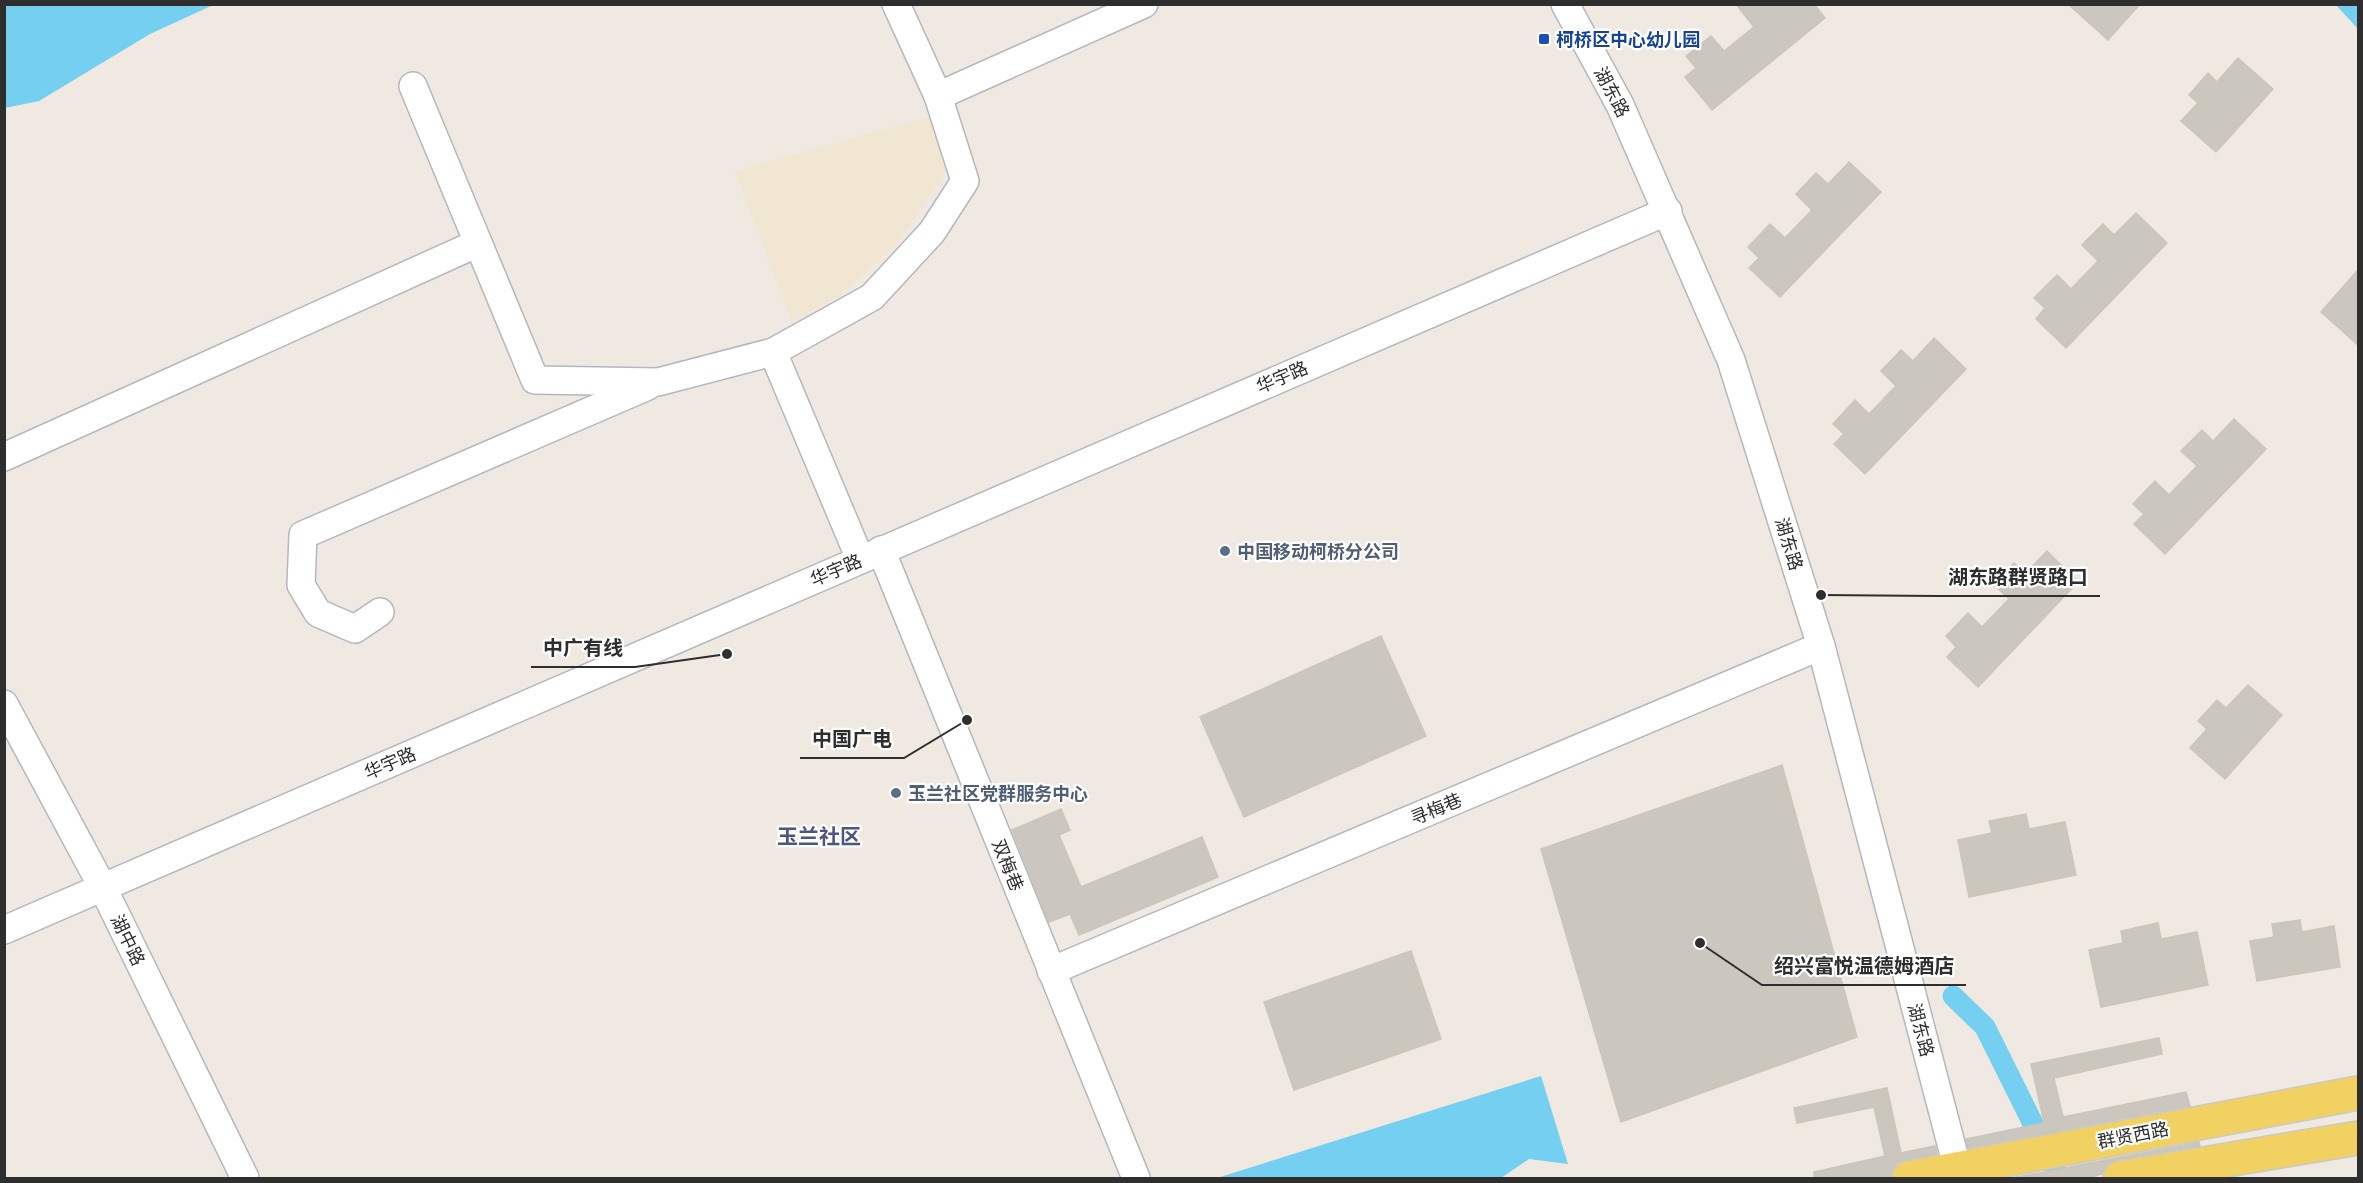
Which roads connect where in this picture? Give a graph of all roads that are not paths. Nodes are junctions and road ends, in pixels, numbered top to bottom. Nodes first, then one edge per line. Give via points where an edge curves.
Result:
1 (896, 4) edge
2 (1144, 4) edge
3 (1565, 4) edge
4 (413, 86) dead end
5 (938, 96) junction
6 (1668, 211) junction
7 (478, 243) junction
8 (773, 352) junction
9 (658, 382) junction
10 (4, 457) edge
11 (870, 555) junction
12 (380, 612) dead end
13 (1821, 646) junction
14 (4, 704) edge
15 (103, 888) junction
16 (4, 930) edge
17 (1051, 971) junction
18 (2358, 1093) edge
19 (2358, 1138) edge
20 (1959, 1174) edge
21 (245, 1179) edge
22 (1136, 1179) edge
23 (1909, 1179) edge
24 (2120, 1179) edge

1 - 5 street
2 - 5 street
3 - 6 street, 湖东路 via 1620,105
4 - 7 street
5 - 8 street via 965,181 932,232 872,297
6 - 11 street, 华宇路
6 - 13 street, 湖东路 via 1731,360
7 - 9 street via 535,380
7 - 10 street
8 - 9 street
8 - 11 street, 双梅巷
9 - 12 street via 303,535 301,585 318,613 355,629
11 - 15 street, 华宇路
11 - 17 street, 双梅巷
13 - 17 street, 寻梅巷
13 - 20 street, 湖东路
14 - 15 street, 湖中路
15 - 16 street, 华宇路
15 - 21 street, 湖中路
17 - 22 street, 双梅巷
18 - 20 main road, 群贤西路 via 2019,1156
19 - 24 main road
20 - 23 main road, 群贤西路

